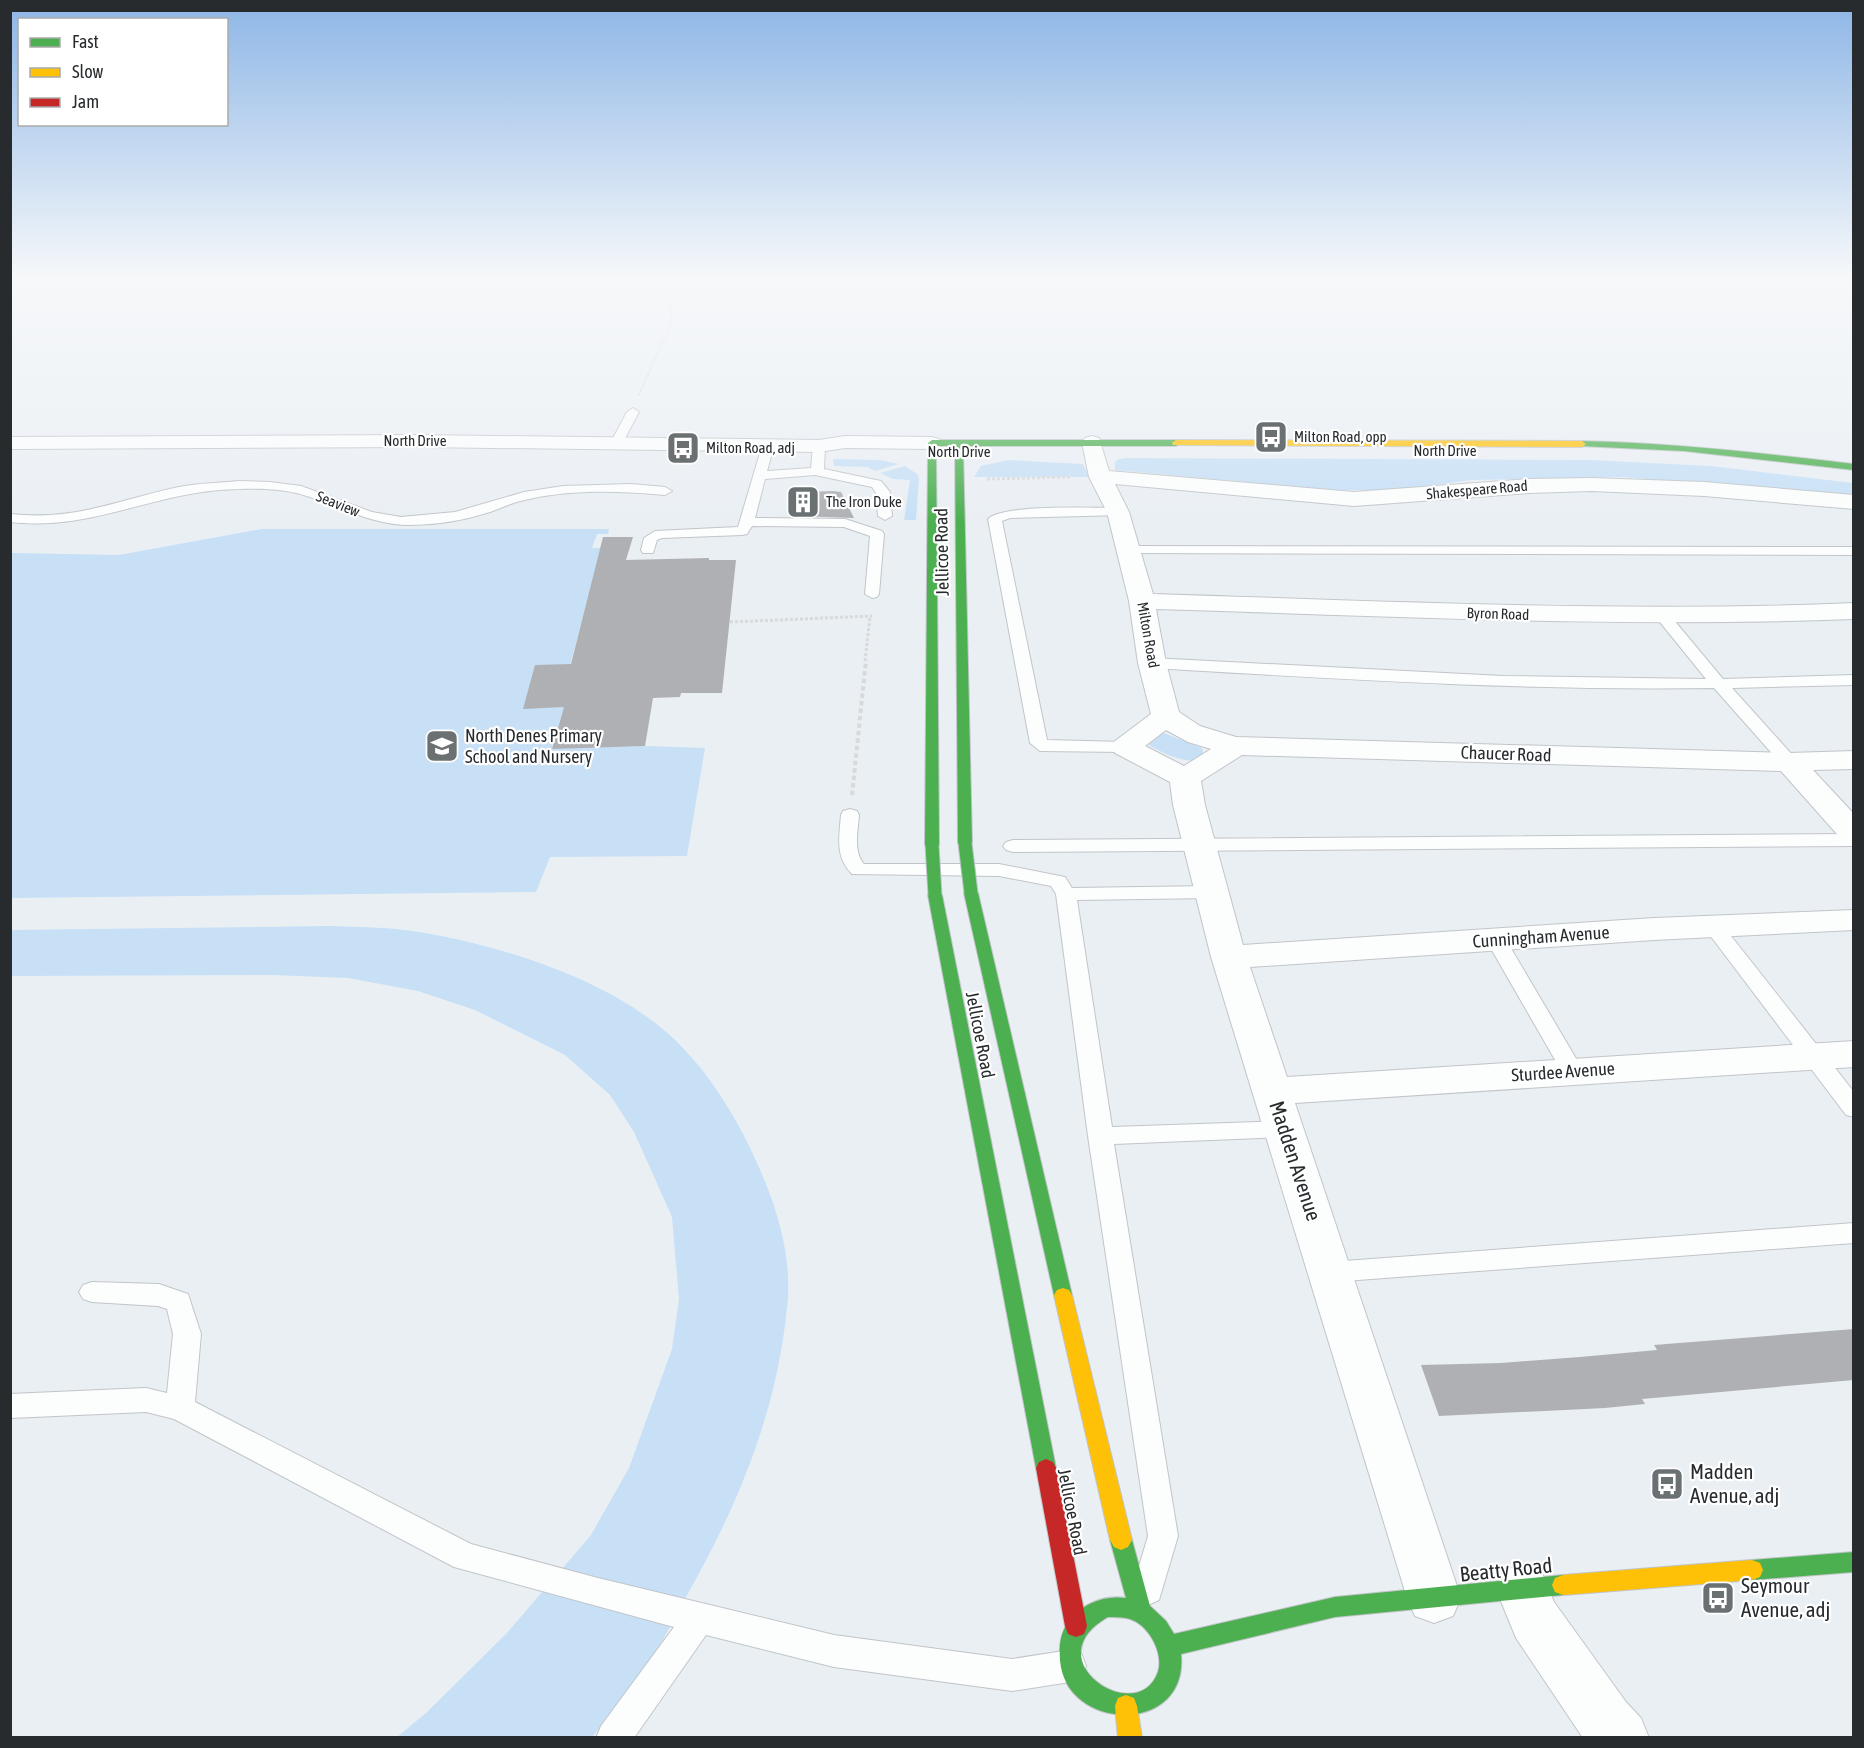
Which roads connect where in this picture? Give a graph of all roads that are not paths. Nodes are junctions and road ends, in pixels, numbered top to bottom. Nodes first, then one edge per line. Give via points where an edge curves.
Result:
1 (633, 412) road end
2 (617, 442) junction
3 (10, 443) edge
4 (768, 446) junction
5 (1092, 446) junction
6 (819, 447) junction
7 (932, 448) junction
8 (959, 448) junction
9 (1854, 467) edge
10 (817, 471) junction
11 (759, 474) junction
12 (1854, 475) edge
13 (1100, 477) junction
14 (665, 491) dead end
15 (1854, 502) edge
16 (1118, 512) junction
17 (885, 516) dead end
18 (10, 518) edge
19 (747, 522) junction
20 (648, 550) dead end
21 (1128, 550) junction
22 (1854, 551) edge
23 (872, 594) dead end
24 (1142, 600) junction
25 (1854, 611) edge
26 (1663, 616) junction
27 (1152, 663) junction
28 (1854, 680) edge
29 (1719, 684) junction
30 (1166, 716) junction
31 (1236, 746) junction
32 (1125, 747) junction
33 (1854, 760) edge
34 (1789, 762) junction
35 (1185, 778) junction
36 (850, 815) road end
37 (1854, 834) edge
38 (1854, 840) edge
39 (1199, 845) junction
40 (1013, 846) dead end
41 (1212, 892) junction
42 (1066, 894) junction
43 (1854, 920) edge
44 (1713, 926) junction
45 (1496, 940) junction
46 (1229, 957) junction
47 (1854, 1054) edge
48 (1813, 1056) junction
49 (1573, 1072) junction
50 (1273, 1091) junction
51 (1854, 1109) edge
52 (1285, 1129) junction
53 (1100, 1136) junction
54 (1854, 1233) edge
55 (1331, 1272) junction
56 (92, 1292) dead end
57 (10, 1406) edge
58 (180, 1408) junction
59 (1854, 1562) edge
60 (1522, 1589) junction
61 (1434, 1598) junction
62 (1141, 1613) junction
63 (699, 1618) junction
64 (1076, 1626) junction
65 (1168, 1646) junction
66 (1070, 1666) junction
67 (1126, 1706) junction
68 (613, 1737) edge
69 (1130, 1737) edge
70 (1621, 1737) edge

1 - 2 lane
2 - 3 street, North Drive
2 - 4 street, North Drive
4 - 6 street, North Drive
4 - 11 lane
5 - 8 street, North Drive
5 - 9 street, North Drive via 1646,444
5 - 12 street, North Drive via 1626,453
5 - 13 street, Milton Road
6 - 7 street, North Drive via 843,451
6 - 10 lane
7 - 8 street, North Drive
7 - 64 street, Jellicoe Road, bridge via 935,895
8 - 62 street, Jellicoe Road, bridge via 965,843 971,894 1108,1490
10 - 11 lane
10 - 17 lane via 876,484 883,492
11 - 19 lane
13 - 15 street, Shakespeare Road via 1354,499 1501,486 1617,484
13 - 16 street, Milton Road
14 - 18 lane, Seaview via 618,486 550,492 527,495 458,517 402,521 361,514 293,488 226,487 192,489 68,519
16 - 21 street, Milton Road
16 - 32 lane via 1008,514 995,519 1039,743 1046,747
19 - 20 lane via 738,533 654,535
19 - 23 lane via 844,523 877,534
21 - 22 lane
21 - 24 street, Milton Road
24 - 26 street, Byron Road
24 - 27 street, Milton Road
25 - 26 street, Byron Road
26 - 29 lane
27 - 29 lane via 1534,682
27 - 30 street, Milton Road
28 - 29 lane
29 - 34 lane
30 - 31 street, Chaucer Road via 1195,734
30 - 32 street
31 - 34 street, Chaucer Road
31 - 35 street
32 - 35 street
33 - 34 street, Chaucer Road
34 - 37 street
35 - 39 street, Madden Avenue
36 - 42 lane via 848,854 851,864 859,870 999,870 1059,881
38 - 39 lane
39 - 40 lane
39 - 41 street, Madden Avenue
41 - 42 lane
41 - 46 street, Madden Avenue
42 - 53 lane
43 - 44 street, Cunningham Avenue
44 - 45 street, Cunningham Avenue
44 - 48 lane
45 - 46 street, Cunningham Avenue
45 - 49 lane
46 - 50 street, Madden Avenue
47 - 48 street, Sturdee Avenue
48 - 49 street, Sturdee Avenue
48 - 51 lane
49 - 50 street, Sturdee Avenue
50 - 52 street, Madden Avenue
52 - 53 lane
52 - 55 street, Madden Avenue
53 - 62 lane via 1163,1536
54 - 55 lane
55 - 61 street, Madden Avenue
56 - 58 lane via 159,1295 179,1302 188,1334
57 - 58 lane via 146,1400
58 - 63 lane via 465,1557
59 - 60 street, Beatty Road
60 - 61 street, Beatty Road
60 - 70 street via 1535,1620 1606,1722
61 - 65 street, Beatty Road via 1335,1607
62 - 64 street via 1124,1607 1106,1608 1088,1614
62 - 65 street, Jellicoe Road via 1155,1624
63 - 66 lane via 834,1651 1000,1674
63 - 68 lane
64 - 66 street, Jellicoe Road via 1068,1649
65 - 67 street via 1168,1677 1158,1692 1144,1702
66 - 67 street via 1085,1690 1107,1704
67 - 69 street

